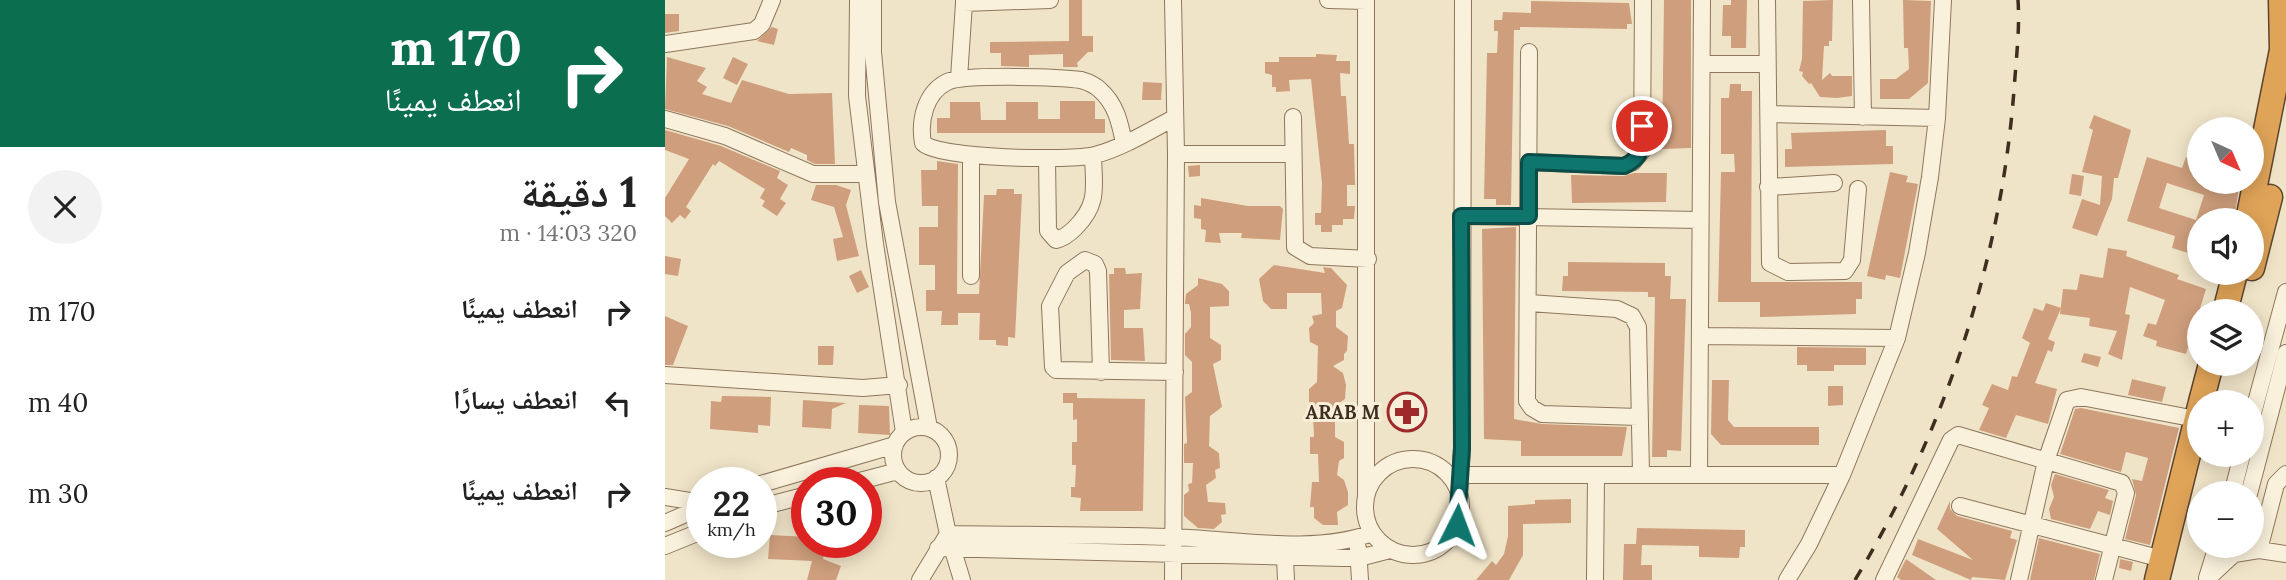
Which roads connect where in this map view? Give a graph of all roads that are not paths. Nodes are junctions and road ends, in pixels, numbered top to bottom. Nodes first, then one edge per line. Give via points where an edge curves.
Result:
1 (772, 0) edge
2 (858, 0) edge
3 (873, 0) edge
4 (1050, 0) edge
5 (1173, 0) edge
6 (1328, 0) edge
7 (1463, 0) edge
8 (1643, 0) edge
9 (1702, 0) edge
10 (1767, 0) edge
11 (1861, 0) edge
12 (1943, 0) edge
13 (1366, 1) edge
14 (964, 2) edge
15 (2278, 7) edge
16 (665, 44) edge
17 (1529, 52) dead end
18 (1703, 64) junction
19 (1766, 65) junction
20 (959, 78) junction
21 (2286, 111) edge
22 (1769, 114) junction
23 (1293, 117) dead end
24 (1863, 117) junction
25 (1174, 118) junction
26 (1937, 118) junction
27 (665, 119) edge
28 (1124, 142) junction
29 (1176, 154) junction
30 (1292, 154) junction
31 (971, 156) junction
32 (1093, 156) junction
33 (1047, 158) junction
34 (1529, 162) junction
35 (866, 174) junction
36 (1834, 183) dead end
37 (1768, 187) junction
38 (1858, 189) dead end
39 (2250, 208) edge
40 (1461, 216) junction
41 (1529, 216) junction
42 (1700, 220) junction
43 (2264, 221) edge
44 (1368, 259) junction
45 (971, 276) dead end
46 (2286, 292) edge
47 (1529, 303) junction
48 (1701, 336) junction
49 (1897, 338) junction
50 (2286, 353) edge
51 (1101, 372) junction
52 (1175, 372) junction
53 (665, 375) edge
54 (899, 385) junction
55 (2259, 390) edge
56 (2187, 408) edge
57 (1639, 416) junction
58 (929, 428) junction
59 (899, 438) junction
60 (2046, 461) junction
61 (2187, 465) edge
62 (2201, 467) edge
63 (898, 471) junction
64 (1641, 474) junction
65 (2286, 474) edge
66 (882, 475) edge
67 (1461, 475) junction
68 (1699, 475) junction
69 (1842, 475) junction
70 (1596, 477) junction
71 (936, 478) junction
72 (777, 479) edge
73 (2252, 481) edge
74 (1459, 493) junction
75 (1366, 496) junction
76 (665, 497) edge
77 (686, 502) edge
78 (1959, 506) dead end
79 (686, 513) edge
80 (665, 523) edge
81 (2031, 527) junction
82 (2264, 531) edge
83 (1364, 536) junction
84 (686, 537) edge
85 (946, 544) junction
86 (1173, 545) junction
87 (665, 546) edge
88 (2112, 548) junction
89 (1390, 550) junction
90 (2264, 551) edge
91 (2286, 554) edge
92 (1286, 558) junction
93 (1359, 558) junction
94 (2213, 558) edge
95 (2228, 558) edge
96 (2164, 573) edge
97 (920, 580) edge
98 (962, 580) edge
99 (1173, 580) edge
100 (1286, 580) edge
101 (1360, 580) edge
102 (1595, 580) edge
103 (1787, 580) edge
104 (1884, 580) edge
105 (2019, 580) edge
106 (2103, 580) edge
107 (2207, 580) edge

1 - 16 street via 754,31
2 - 35 street via 856,73
3 - 58 street via 873,52 887,202
4 - 14 street
5 - 25 street
6 - 13 street
7 - 40 street
8 - 34 street via 1639,157 1624,166
9 - 18 street
10 - 19 street
11 - 24 street
12 - 26 street
13 - 44 street
14 - 20 street
15 - 39 highway via 2281,50
17 - 34 street
18 - 19 street
18 - 42 street
19 - 22 street
20 - 28 street via 1089,82 1112,104
20 - 31 street via 939,87 932,96 922,119 922,137 930,148
21 - 43 highway
22 - 24 street
22 - 37 street
23 - 30 street
24 - 26 street
25 - 28 street
25 - 29 street
26 - 49 street via 1917,253
27 - 35 street via 725,136 813,174
28 - 32 street
29 - 30 street
29 - 52 street
30 - 44 street via 1295,247 1310,256
31 - 33 street
31 - 45 street
32 - 33 street
32 - 33 street via 1094,195 1089,214 1056,240 1048,231
34 - 41 street
35 - 54 street
36 - 37 street
37 - 38 street via 1767,258 1773,267 1788,272 1839,273 1850,266
40 - 41 street
40 - 67 street
41 - 42 street
41 - 47 street
42 - 48 street
44 - 75 street
46 - 55 street
47 - 57 street via 1617,309 1632,316 1638,327
47 - 57 street via 1527,401 1532,408 1542,414
48 - 49 street
48 - 68 street
49 - 69 street
50 - 73 street
51 - 51 street via 1098,271 1085,260 1067,273 1050,306 1051,364 1056,370
51 - 52 street
52 - 86 street
53 - 54 street via 863,388
54 - 59 street
56 - 60 street via 2072,397 2061,410
57 - 64 street
58 - 59 street
58 - 71 street via 942,436 948,450 946,466
59 - 63 street via 893,454
59 - 72 street
60 - 81 street
60 - 88 street via 2118,481 2125,487
60 - 104 street via 1955,436
61 - 96 highway
62 - 96 highway
63 - 66 street
63 - 71 street via 920,483
64 - 68 street
64 - 70 street
65 - 82 street via 2276,484
67 - 70 street
67 - 74 street
68 - 69 street
69 - 103 street
70 - 102 street
71 - 85 street
74 - 75 street via 1440,468 1411,459 1381,471
74 - 89 street via 1457,525 1436,549 1405,555
75 - 83 street
76 - 77 street
78 - 81 street
79 - 80 street
81 - 88 street
81 - 105 street
83 - 86 street via 1348,542
83 - 89 street
83 - 93 street
84 - 87 street
85 - 86 street
85 - 97 street
85 - 98 street
86 - 92 street
86 - 99 street
88 - 96 street
88 - 106 street
89 - 93 street
90 - 91 street
92 - 93 street
92 - 100 street
93 - 101 street
94 - 107 street
95 - 107 street

